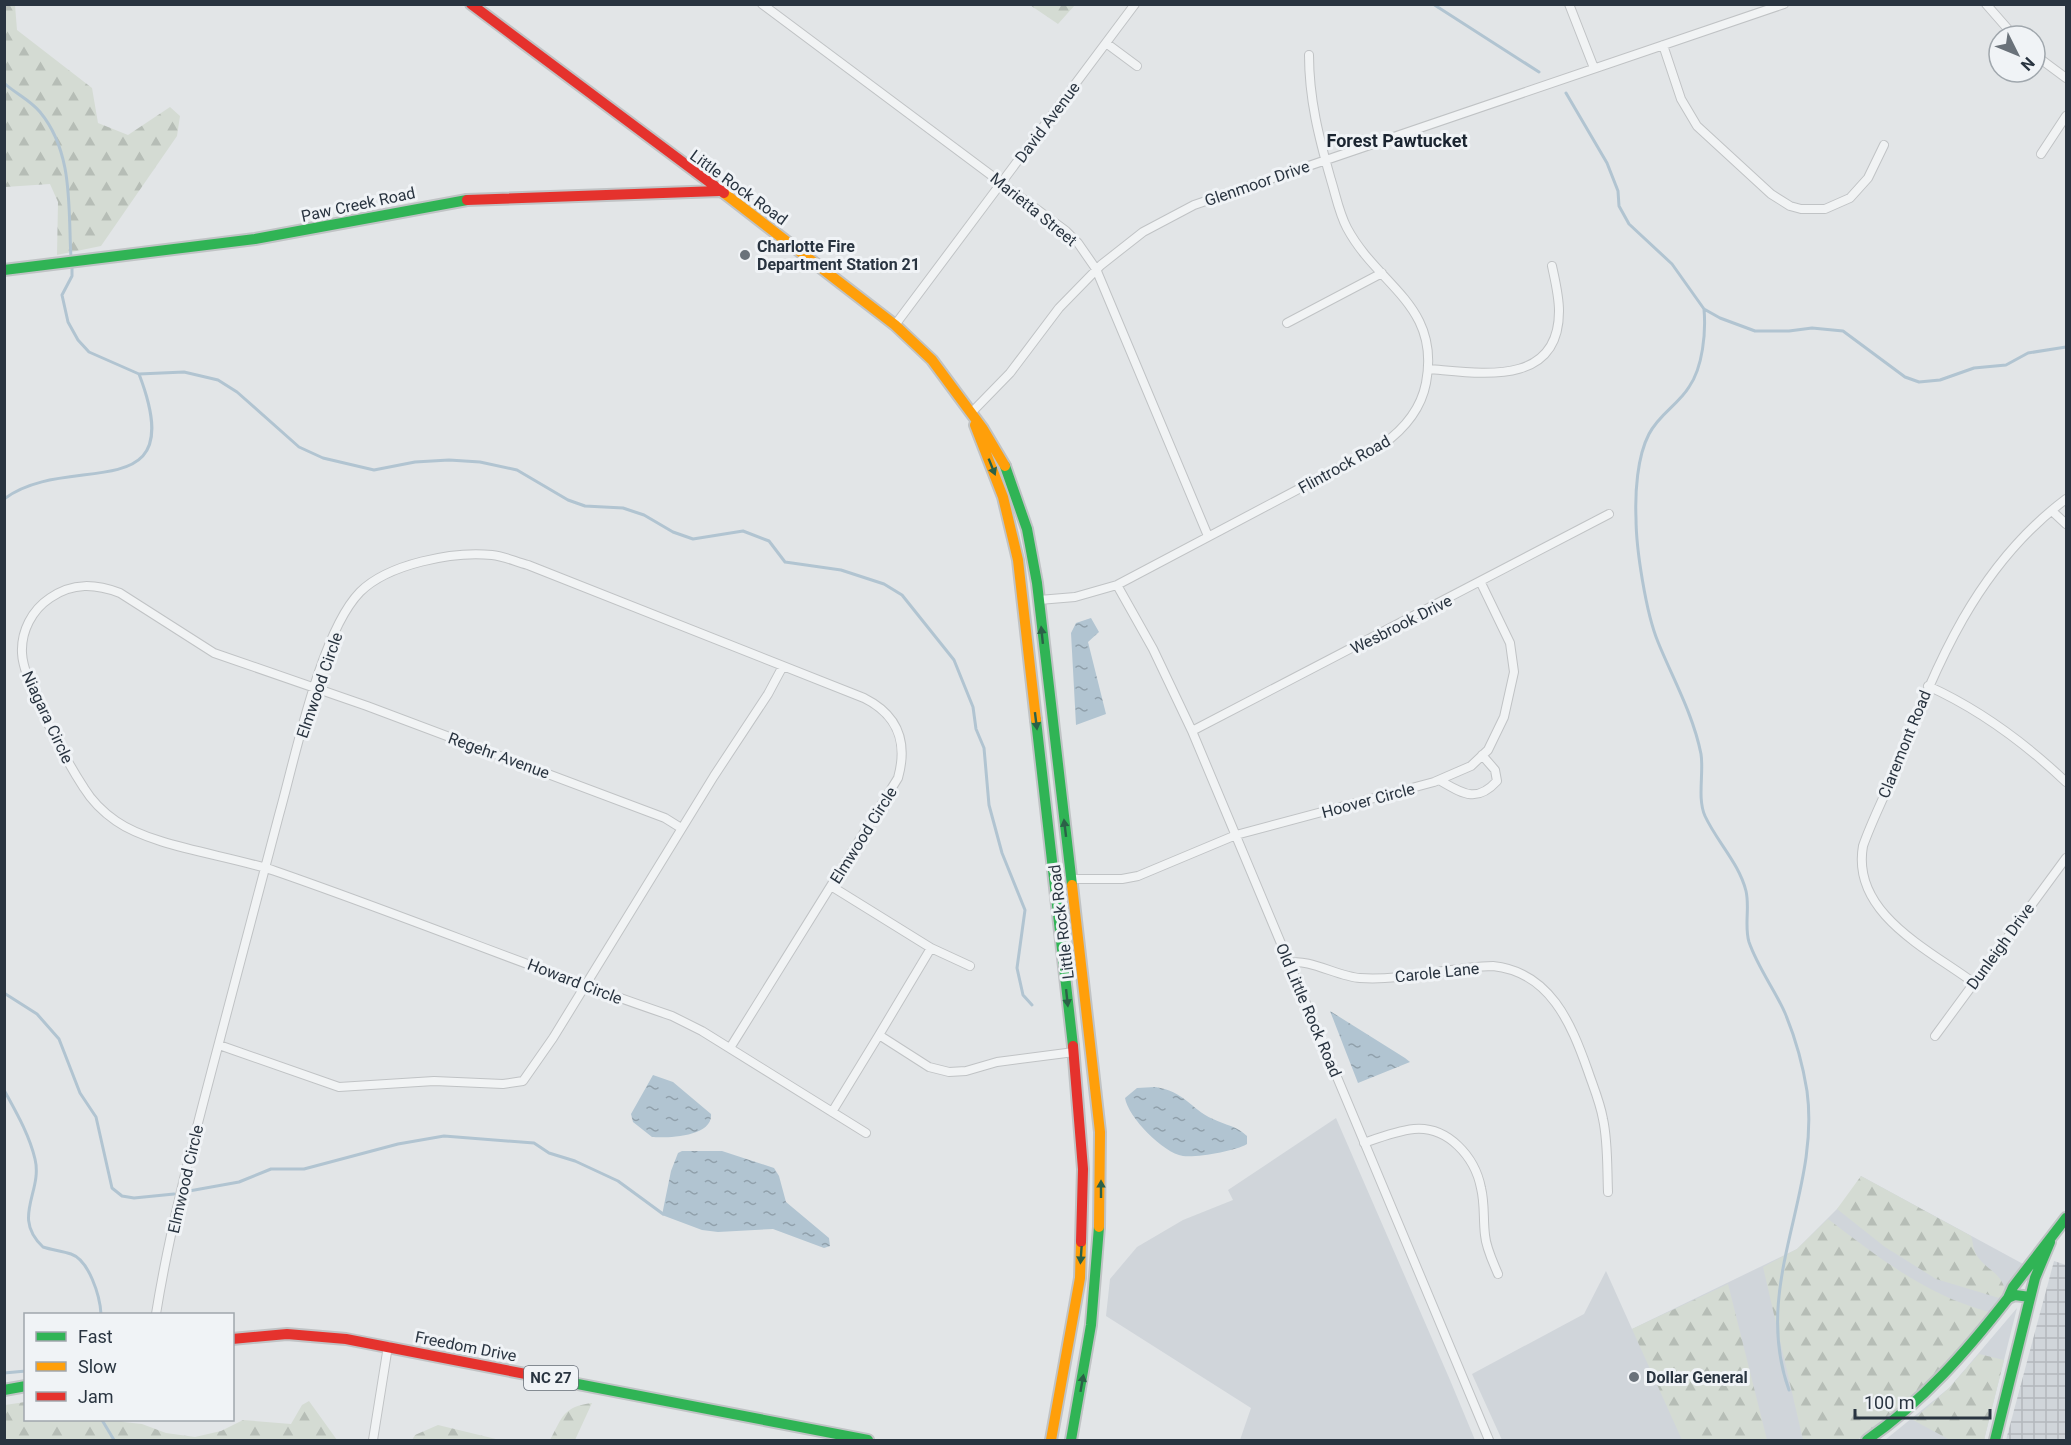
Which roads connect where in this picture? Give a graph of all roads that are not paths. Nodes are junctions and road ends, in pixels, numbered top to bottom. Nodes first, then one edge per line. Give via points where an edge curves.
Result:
1 (762, 4) edge
2 (1135, 4) edge
3 (1569, 4) edge
4 (1784, 4) edge
5 (1986, 4) edge
6 (474, 6) edge
7 (2004, 24) edge
8 (1106, 43) junction
9 (1663, 45) junction
10 (1309, 55) dead end
11 (2047, 64) edge
12 (1137, 66) dead end
13 (1594, 68) junction
14 (2067, 78) edge
15 (2067, 116) edge
16 (1884, 145) dead end
17 (2041, 154) dead end
18 (1325, 160) junction
19 (1001, 183) junction
20 (719, 191) junction
21 (1552, 266) dead end
22 (1096, 269) junction
23 (4, 270) edge
24 (1382, 273) junction
25 (1287, 323) dead end
26 (894, 325) junction
27 (1429, 369) junction
28 (971, 413) junction
29 (2067, 499) edge
30 (2052, 512) junction
31 (1609, 514) dead end
32 (2067, 524) edge
33 (1208, 536) junction
34 (1481, 583) junction
35 (1117, 585) junction
36 (1039, 600) junction
37 (783, 666) junction
38 (1928, 686) junction
39 (315, 687) junction
40 (1192, 731) junction
41 (1482, 755) junction
42 (1439, 780) junction
43 (2067, 782) edge
44 (681, 828) junction
45 (1236, 835) junction
46 (2067, 858) edge
47 (265, 868) junction
48 (1071, 879) junction
49 (831, 886) junction
50 (931, 948) junction
51 (1290, 963) junction
52 (970, 966) dead end
53 (1974, 983) junction
54 (585, 986) junction
55 (879, 1035) junction
56 (1935, 1036) dead end
57 (219, 1045) junction
58 (730, 1048) junction
59 (1074, 1052) junction
60 (832, 1112) junction
61 (866, 1133) dead end
62 (1364, 1143) junction
63 (1608, 1192) dead end
64 (2067, 1218) edge
65 (2050, 1242) junction
66 (1498, 1274) dead end
67 (2030, 1297) junction
68 (2008, 1298) junction
69 (156, 1313) edge
70 (234, 1339) edge
71 (388, 1346) junction
72 (24, 1386) edge
73 (4, 1390) edge
74 (373, 1440) edge
75 (868, 1440) edge
76 (1051, 1440) edge
77 (1071, 1440) edge
78 (1489, 1440) edge
79 (1867, 1440) edge
80 (1995, 1440) edge

1 - 19 street, Marietta Street
2 - 8 street, David Avenue
3 - 13 street
4 - 9 street, Glenmoor Drive
5 - 7 street
6 - 20 main road, Little Rock Road
8 - 12 street
8 - 19 street, David Avenue
9 - 13 street, Glenmoor Drive
9 - 16 street via 1681,99 1697,126 1771,194 1790,206 1825,209 1850,198 1868,178
10 - 18 street, Flintrock Road via 1311,99
11 - 14 street
13 - 18 street, Glenmoor Drive
15 - 17 street
18 - 22 street, Glenmoor Drive via 1171,215
18 - 24 street, Flintrock Road via 1346,226
19 - 22 street, Marietta Street via 1066,231
19 - 26 street, David Avenue
20 - 23 main road, Paw Creek Road via 455,200 286,234
20 - 26 main road, Little Rock Road
21 - 27 street via 1558,323 1548,347 1535,361 1503,374
22 - 28 street, Glenmoor Drive via 1059,308 1010,373
22 - 33 street, Marietta Street
24 - 25 street
24 - 27 street, Flintrock Road via 1412,306 1422,325
26 - 28 main road, Little Rock Road via 932,360
27 - 33 street, Flintrock Road via 1417,408 1392,438
28 - 36 main road, Little Rock Road via 994,444 1013,485 1027,529
28 -> 59 main road, Little Rock Road via 1003,497 1018,560
29 - 30 street, Claremont Road
30 - 32 street
30 - 38 street, Claremont Road via 1981,590
31 - 34 street, Wesbrook Drive
33 - 35 street, Flintrock Road
34 - 40 street, Wesbrook Drive
34 - 41 street, Hoover Circle via 1510,644 1514,672 1504,717
35 - 36 street, Flintrock Road via 1075,597
35 - 40 street, Old Little Rock Road
48 -> 36 main road, Little Rock Road
37 - 39 street, Elmwood Circle via 528,565 481,554 413,564 370,584 343,618
37 - 44 street
37 - 49 street, Elmwood Circle via 875,704 889,716 900,735 903,755 898,778
38 - 43 street via 2005,729
38 - 53 street, Claremont Road via 1863,846 1863,877 1883,916
39 - 44 street, Regehr Avenue via 568,780
39 - 47 street, Elmwood Circle
39 - 47 street, Niagara Circle via 214,653 120,593 95,585 64,590 46,601 34,613 23,635 22,660 34,692 74,772 104,812 151,837
40 - 45 street, Old Little Rock Road
41 - 42 street, Hoover Circle via 1471,766
41 - 42 street via 1495,770 1497,781 1489,789 1476,796
42 - 45 street, Hoover Circle
44 - 54 street
45 - 48 street, Hoover Circle via 1138,876
45 - 51 street, Old Little Rock Road
46 - 53 street, Dunleigh Drive
47 - 54 street, Howard Circle
47 - 57 street, Elmwood Circle
77 -> 48 main road, Little Rock Road via 1092,1325 1101,1198 1100,1132
49 - 50 street
49 - 58 street, Elmwood Circle
50 - 52 street
50 - 55 street
51 - 62 street, Old Little Rock Road
51 - 63 street, Carole Lane via 1299,961 1346,976 1371,979 1493,966 1512,969 1534,980 1564,1012 1598,1098 1606,1136
53 - 56 street, Dunleigh Drive
54 - 57 street via 531,1072 515,1084 449,1080 339,1087
54 - 58 street, Howard Circle via 680,1020
55 - 59 street via 929,1067 949,1072
55 - 60 street
57 - 69 street, Elmwood Circle via 191,1151
58 - 60 street, Howard Circle
59 -> 76 main road, Little Rock Road via 1083,1169 1082,1246 1074,1320
60 - 61 street, Howard Circle
62 - 66 street via 1416,1129 1435,1131 1461,1148 1481,1185 1485,1235
62 - 78 street, Old Little Rock Road
64 - 65 main road
65 - 67 main road
65 - 68 main road
67 - 68 main road
67 - 80 main road
68 - 79 main road via 1941,1379 1901,1416
70 - 71 main road, Freedom Drive / NC 27 via 308,1335
71 - 74 street
71 - 75 main road, Freedom Drive / NC 27
72 - 73 main road

